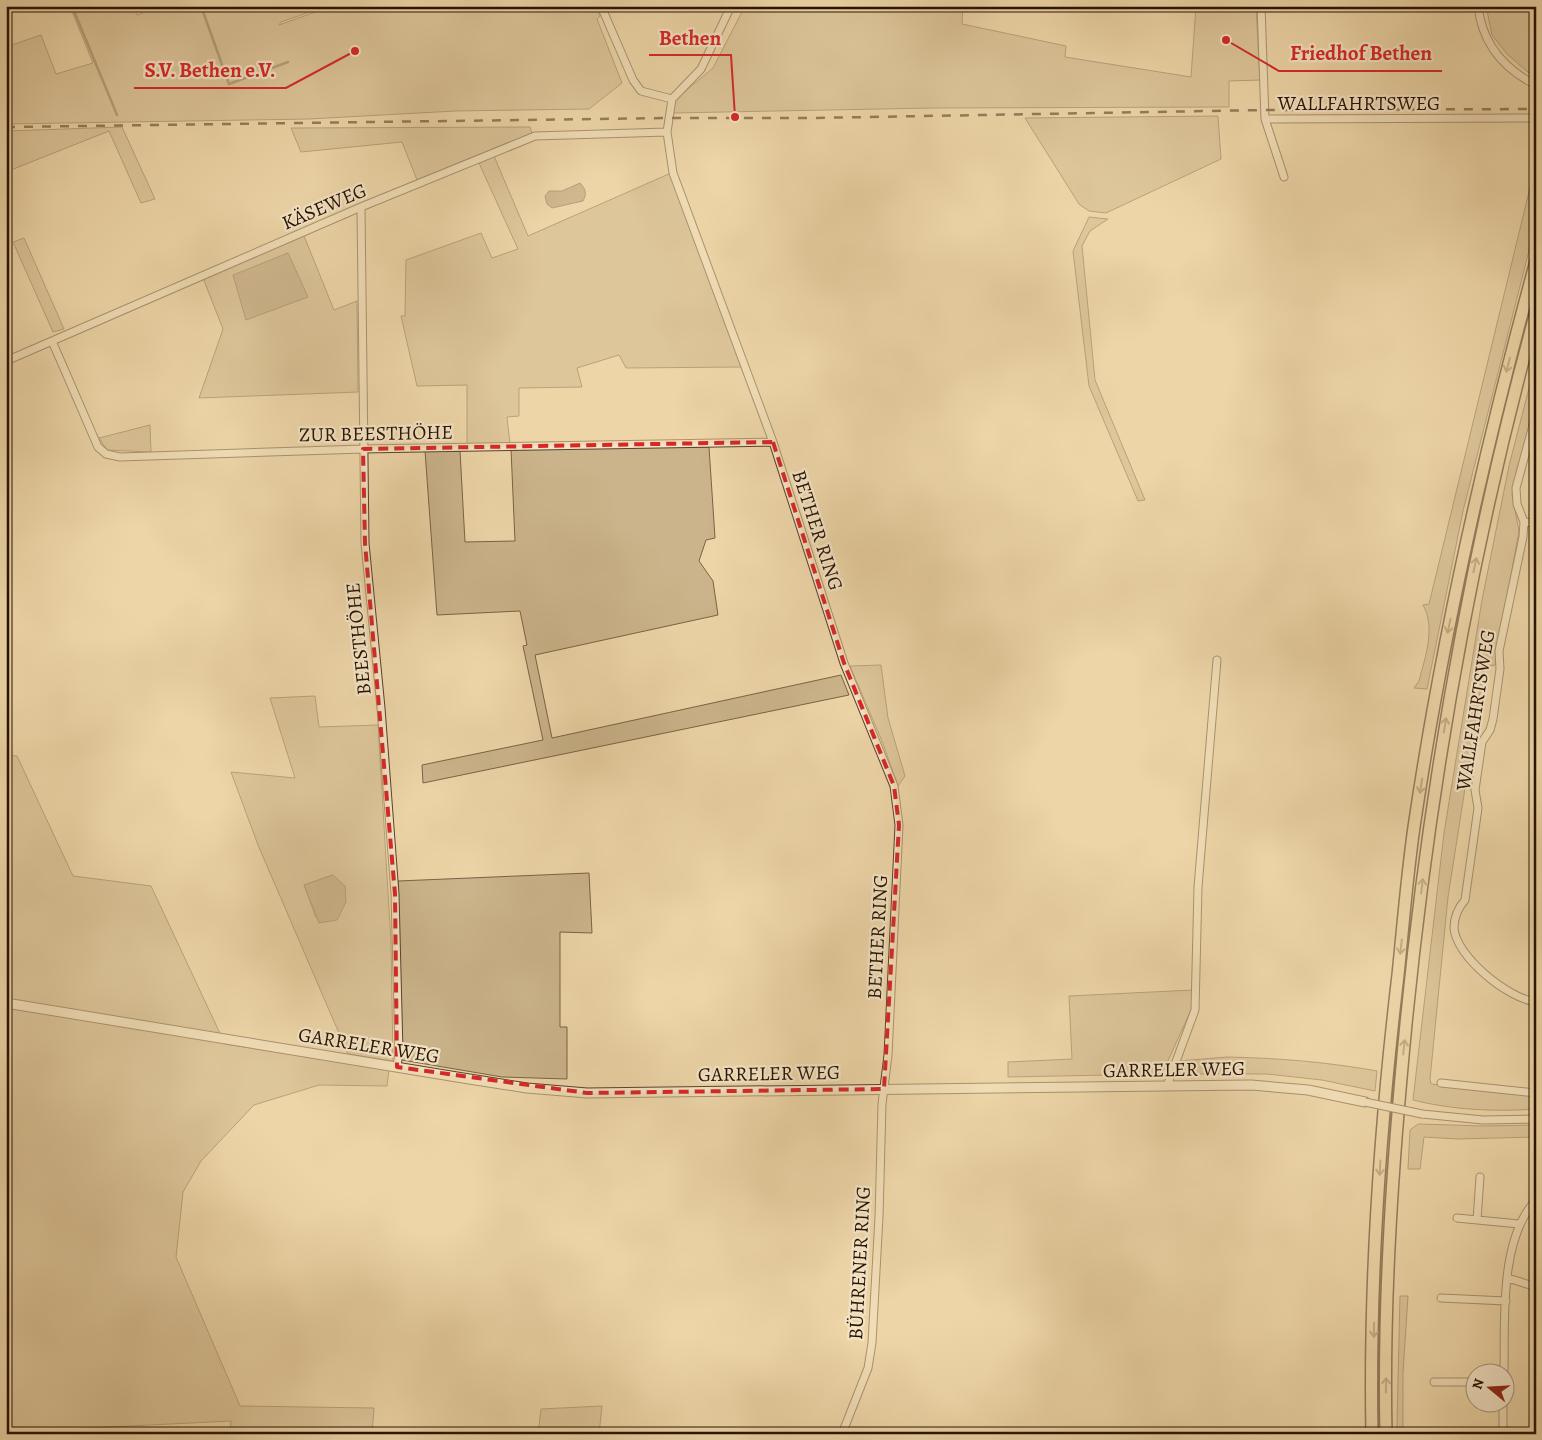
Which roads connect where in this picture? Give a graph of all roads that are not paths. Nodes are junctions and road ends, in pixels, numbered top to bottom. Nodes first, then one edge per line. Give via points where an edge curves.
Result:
1 (601, 6) edge
2 (731, 6) edge
3 (1261, 6) edge
4 (1478, 6) edge
5 (1536, 85) edge
6 (672, 98) junction
7 (1536, 118) edge
8 (1265, 120) junction
9 (667, 132) junction
10 (1284, 176) dead end
11 (361, 208) junction
12 (1536, 261) edge
13 (1536, 312) edge
14 (52, 341) junction
15 (6, 361) edge
16 (1536, 414) edge
17 (773, 442) junction
18 (363, 449) junction
19 (1524, 522) junction
20 (1536, 523) edge
21 (1217, 660) dead end
22 (1536, 1002) edge
23 (6, 1003) edge
24 (398, 1068) junction
25 (1441, 1083) dead end
26 (1166, 1086) junction
27 (884, 1089) junction
28 (1536, 1093) edge
29 (1365, 1102) joint
30 (1536, 1119) edge
31 (1480, 1177) dead end
32 (1536, 1200) edge
33 (1456, 1218) dead end
34 (1477, 1220) junction
35 (1519, 1224) junction
36 (1508, 1278) junction
37 (1536, 1287) edge
38 (1441, 1298) dead end
39 (1506, 1300) junction
40 (1504, 1362) edge
41 (1434, 1382) dead end
42 (1464, 1382) edge
43 (1504, 1412) edge
44 (842, 1434) edge
45 (1372, 1434) edge
46 (1386, 1434) edge
47 (1503, 1434) edge

1 - 6 street via 633,80 641,91
2 - 6 street via 701,69
3 - 8 street, WALLFAHRTSWEG
4 - 5 street via 1486,38 1494,51 1508,68
6 - 9 street, BETHER RING
7 - 8 street, WALLFAHRTSWEG
8 - 10 street
9 - 11 street, KÄSEWEG via 536,136
9 - 17 street, BETHER RING via 673,173
11 - 14 street, KÄSEWEG
11 - 18 street, BEESTHÖHE
12 -> 45 highway via 1505,374 1472,516 1443,657 1414,829 1382,1119
46 -> 13 highway via 1389,1267 1398,1113 1428,837 1467,602 1517,379
14 - 15 street, KÄSEWEG
14 - 18 street, ZUR BEESTHÖHE via 98,447 106,454 120,457
16 - 19 street, WALLFAHRTSWEG via 1516,488 1517,504
17 - 18 street, ZUR BEESTHÖHE
17 - 27 street, BETHER RING via 844,663 894,786 900,825
18 - 24 street, BEESTHÖHE via 365,543 395,894
19 - 20 street
19 - 22 street, WALLFAHRTSWEG via 1500,650 1493,719 1482,742 1476,780 1478,808 1465,900 1457,909 1454,928 1474,964 1513,996
21 - 26 street via 1198,887 1195,1010
23 - 24 street, GARRELER WEG
24 - 27 street, GARRELER WEG via 527,1088 587,1093
25 - 28 street
26 - 27 street, GARRELER WEG
26 - 29 street, GARRELER WEG via 1280,1086
27 - 44 street, BÜHRENER RING via 872,1343 868,1368
29 - 30 street, GARRELER WEG, bridge via 1422,1114 1483,1120
31 - 34 street
32 - 35 street
33 - 34 street
34 - 35 street
35 - 36 street
36 - 37 street
36 - 39 street
38 - 39 street
39 - 40 street
41 - 42 street
43 - 47 street

